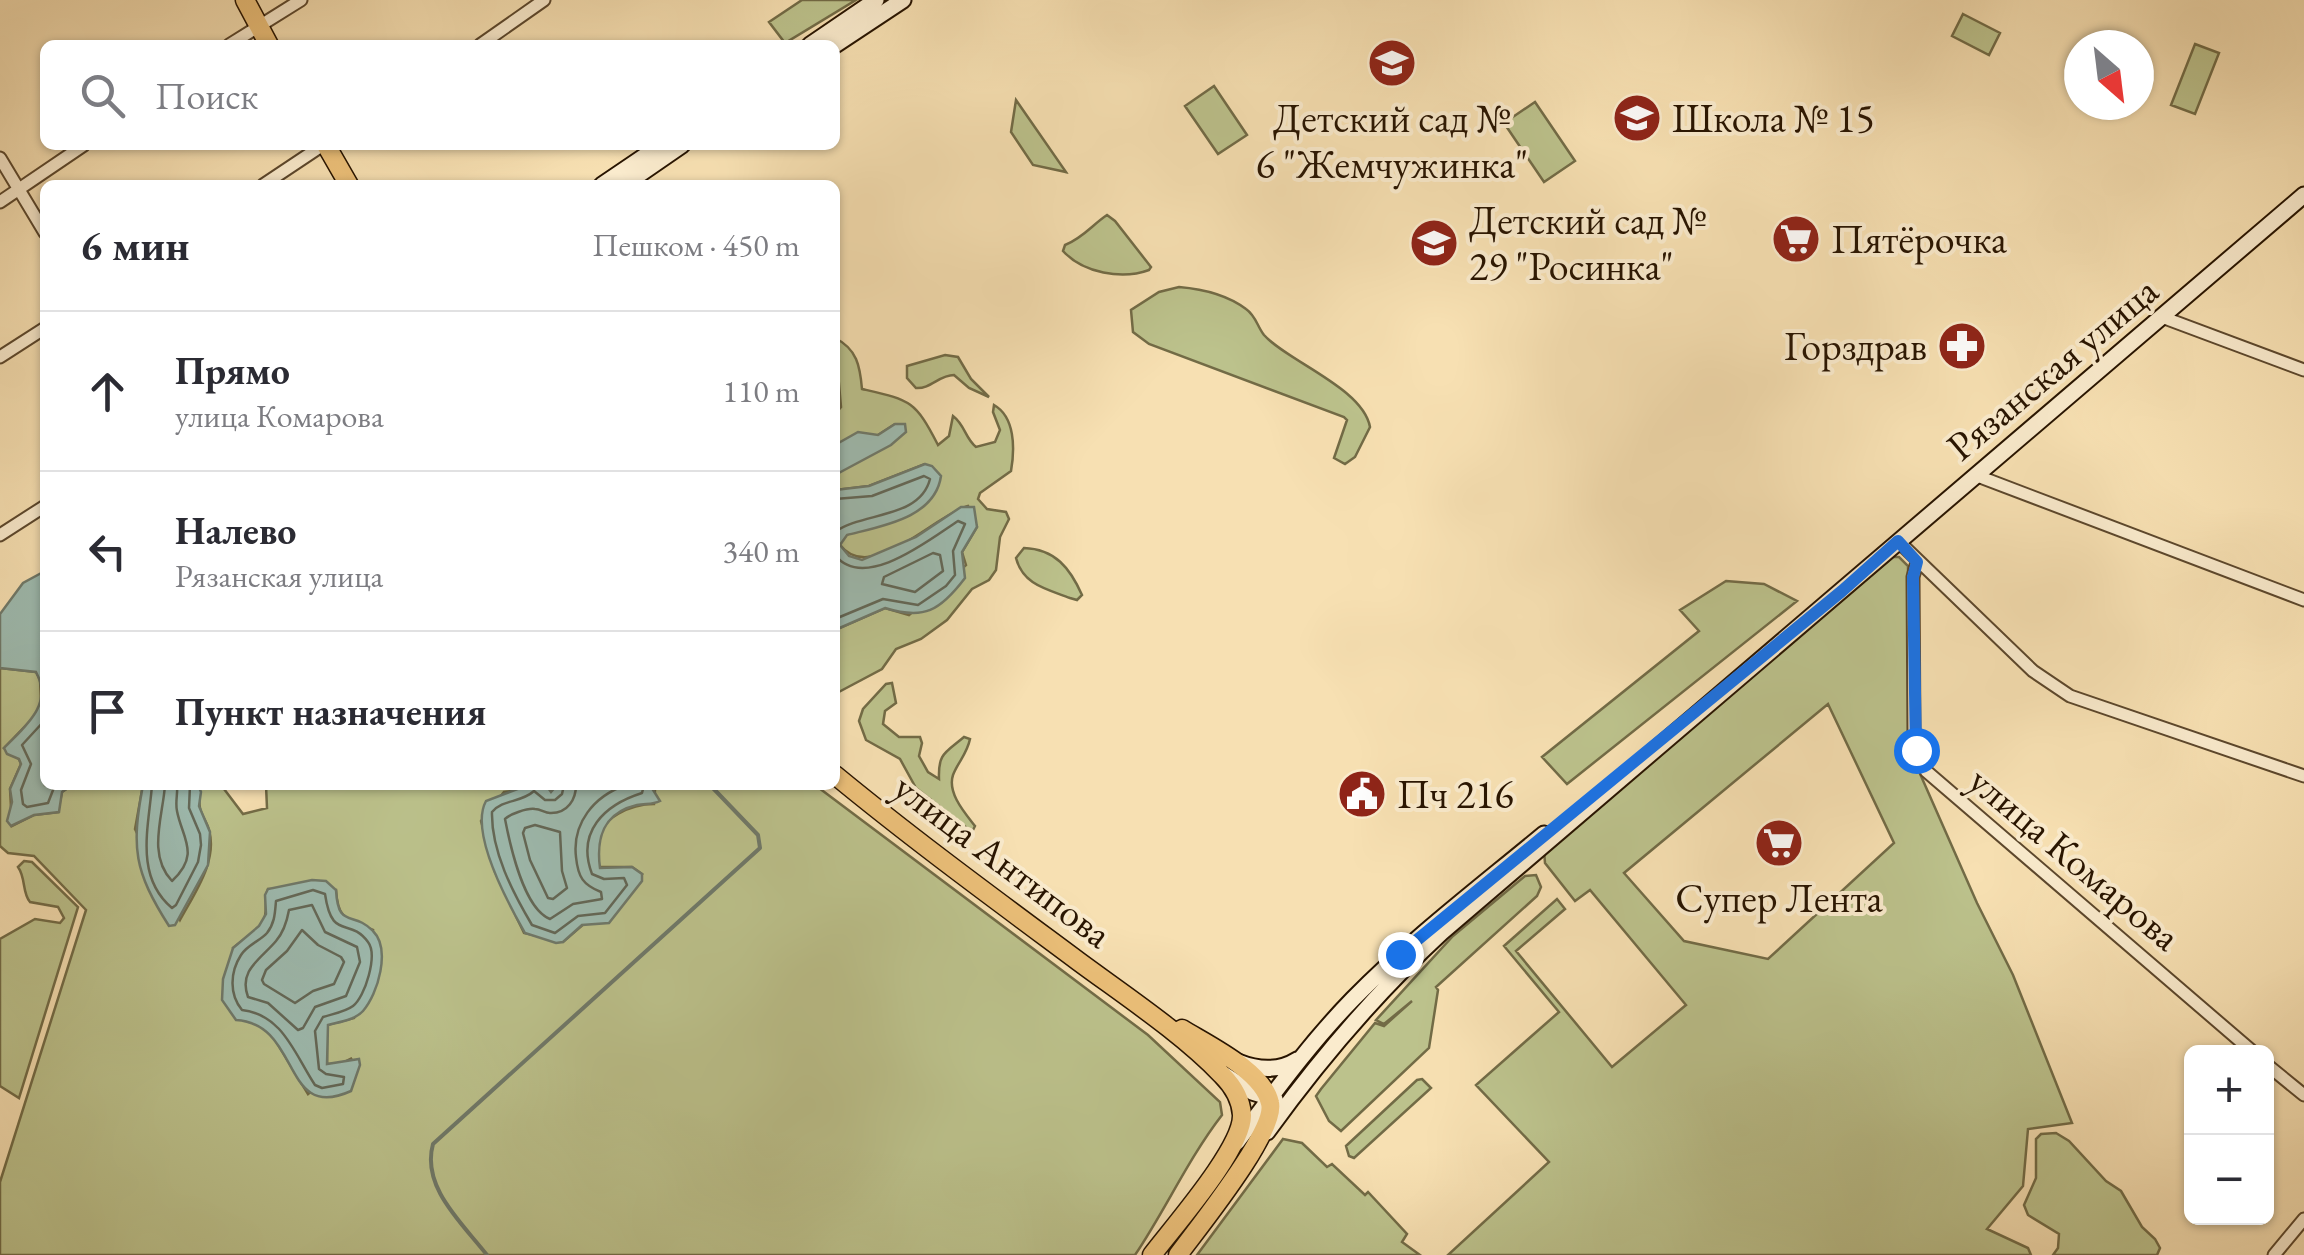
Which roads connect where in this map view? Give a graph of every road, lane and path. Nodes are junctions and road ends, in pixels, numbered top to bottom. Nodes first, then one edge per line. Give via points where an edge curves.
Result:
1 (245, 0) edge
2 (300, 0) edge
3 (544, 0) edge
4 (876, 0) edge
5 (903, 0) edge
6 (258, 25) junction
7 (236, 40) edge
8 (266, 40) edge
9 (487, 40) edge
10 (817, 40) edge
11 (840, 42) edge
12 (77, 150) edge
13 (317, 150) edge
14 (328, 150) edge
15 (654, 150) edge
16 (675, 150) edge
17 (0, 158) edge
18 (270, 180) edge
19 (346, 180) edge
20 (610, 180) edge
21 (631, 180) edge
22 (18, 191) junction
23 (2304, 194) edge
24 (0, 202) edge
25 (40, 225) edge
26 (2162, 317) junction
27 (40, 331) edge
28 (0, 356) edge
29 (2304, 370) edge
30 (1974, 475) junction
31 (40, 509) edge
32 (0, 535) edge
33 (1898, 541) junction
34 (1917, 562) junction
35 (1842, 591) junction
36 (2304, 600) edge
37 (2304, 776) edge
38 (840, 779) edge
39 (2245, 1045) edge
40 (1304, 1054) junction
41 (1224, 1064) junction
42 (2274, 1071) edge
43 (1297, 1091) junction
44 (2304, 1096) edge
45 (1270, 1099) junction
46 (1242, 1150) junction
47 (2304, 1219) edge
48 (1152, 1255) edge
49 (1178, 1255) edge
50 (2274, 1255) edge

1 - 6 main road
2 - 6 street
3 - 9 street
4 - 10 main road
5 - 11 main road
6 - 7 street
6 - 8 main road
12 - 22 street
13 - 18 street
14 - 19 main road
15 - 20 main road
16 - 21 main road
17 - 22 street
22 - 24 street
22 - 25 street
23 - 26 main road, Рязанская улица
26 - 29 street
26 - 30 main road, Рязанская улица
27 - 28 street
30 - 33 main road, Рязанская улица
30 - 36 street
31 - 32 street
33 - 34 street
33 - 35 main road, Рязанская улица
34 - 37 street via 2033,672 2070,696
34 - 39 street, улица Комарова via 1914,737 1926,772
35 - 40 main road, Рязанская улица via 1424,933
35 - 43 main road, Рязанская улица via 1403,968
38 - 41 main road, улица Антипова
40 - 41 main road via 1266,1069
40 - 45 main road, Рязанская улица
41 - 45 main road, улица Антипова via 1250,1074
41 - 46 main road, улица Антипова via 1240,1100
42 - 44 street
43 - 45 main road
43 - 46 main road, Рязанская улица
45 - 46 main road via 1270,1116
46 - 48 main road
46 - 49 main road
47 - 50 street

